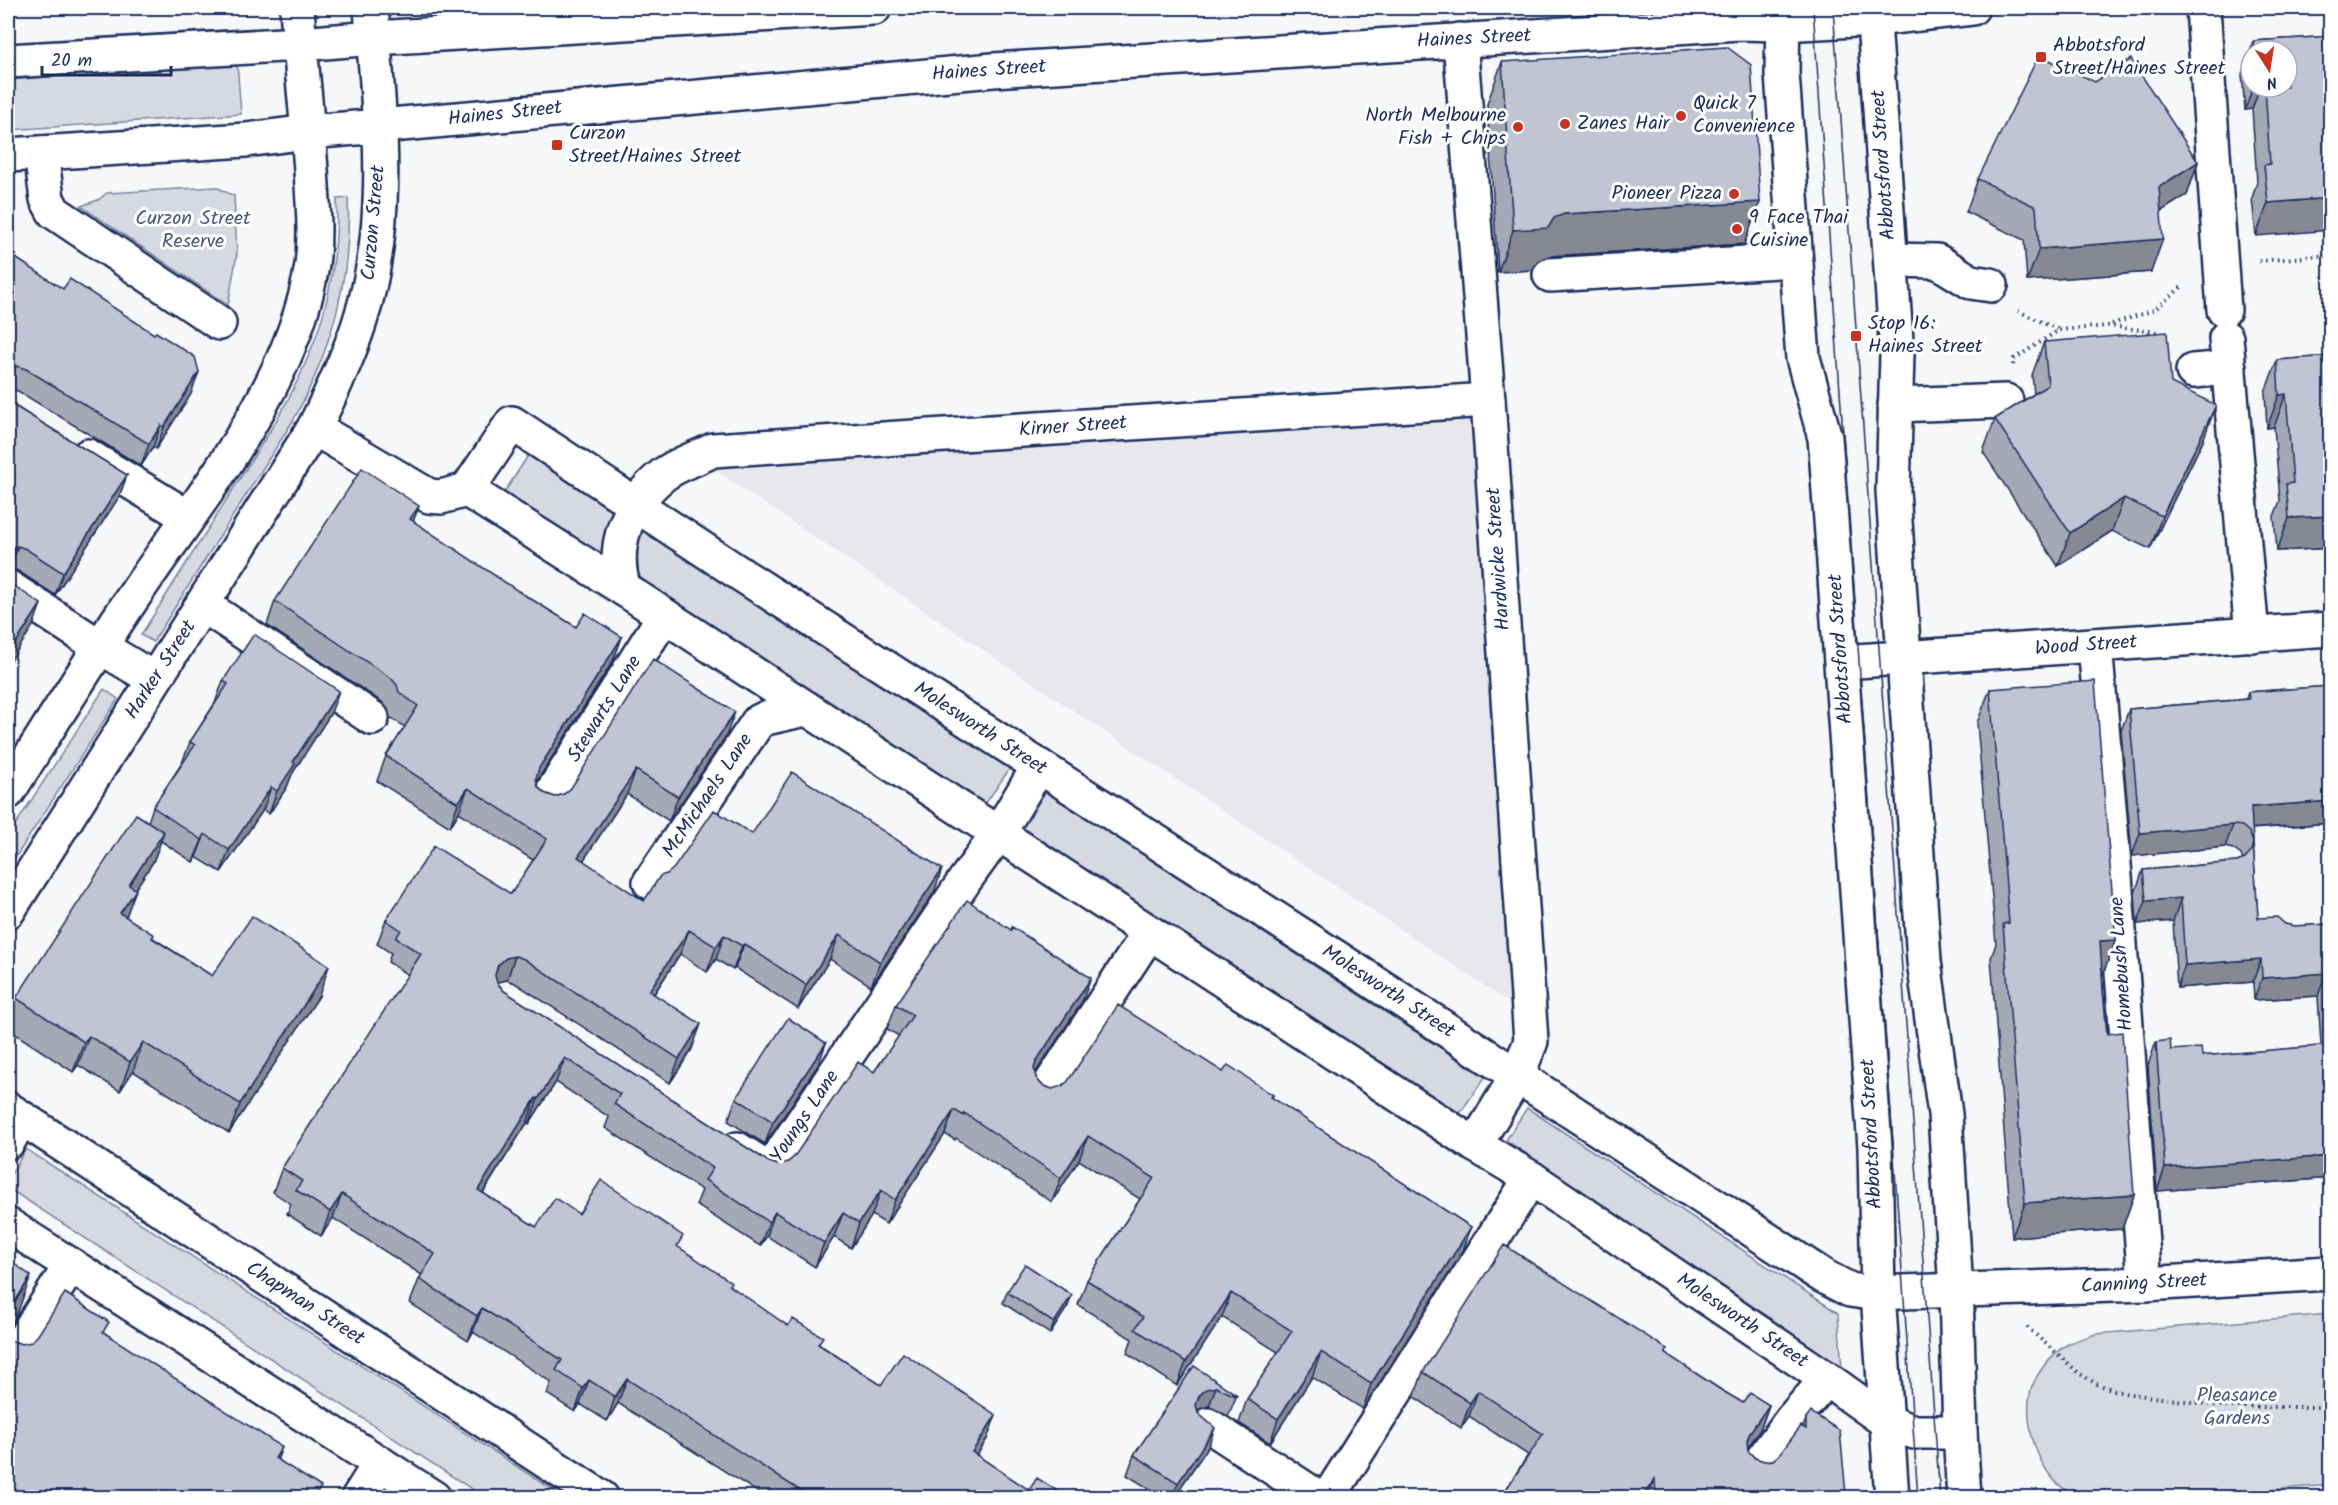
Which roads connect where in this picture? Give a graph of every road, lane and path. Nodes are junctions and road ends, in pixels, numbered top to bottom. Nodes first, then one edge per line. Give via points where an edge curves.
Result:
1 (297, 8) edge
2 (873, 8) edge
3 (1972, 8) edge
4 (2202, 8) edge
5 (1874, 13) edge
6 (1783, 16) edge
7 (372, 23) edge
8 (1460, 40) junction
9 (300, 44) junction
10 (8, 61) edge
11 (380, 126) junction
12 (308, 132) junction
13 (41, 153) junction
14 (8, 155) edge
15 (2331, 255) edge
16 (1795, 260) junction
17 (1891, 260) junction
18 (1550, 275) dead end
19 (1991, 285) dead end
20 (2221, 306) junction
21 (219, 323) dead end
22 (2108, 326) junction
23 (2193, 371) joint
24 (1488, 400) junction
25 (2006, 401) joint
26 (1895, 405) junction
27 (314, 428) junction
28 (65, 442) edge
29 (467, 490) junction
30 (636, 503) junction
31 (188, 517) junction
32 (8, 587) edge
33 (624, 589) junction
34 (203, 605) junction
35 (664, 616) junction
36 (2331, 629) edge
37 (2252, 635) junction
38 (2095, 645) junction
39 (99, 646) junction
40 (1904, 659) junction
41 (1842, 662) junction
42 (154, 679) junction
43 (806, 709) junction
44 (372, 718) dead end
45 (1039, 766) junction
46 (8, 792) edge
47 (546, 802) edge
48 (998, 834) junction
49 (2149, 873) edge
50 (2115, 876) junction
51 (650, 882) dead end
52 (8, 911) edge
53 (1149, 933) junction
54 (1517, 1076) junction
55 (1044, 1094) edge
56 (12, 1123) edge
57 (711, 1132) edge
58 (1475, 1145) junction
59 (1531, 1178) junction
60 (8, 1225) edge
61 (71, 1265) junction
62 (2331, 1273) edge
63 (2145, 1284) junction
64 (1956, 1291) junction
65 (1878, 1293) junction
66 (2018, 1320) dead end
67 (8, 1364) edge
68 (1827, 1379) junction
69 (2331, 1407) edge
70 (1887, 1422) junction
71 (1208, 1425) edge
72 (1960, 1432) junction
73 (380, 1463) junction
74 (1756, 1468) edge
75 (358, 1497) edge
76 (434, 1497) edge
77 (602, 1497) edge
78 (1319, 1497) edge
79 (1328, 1497) edge
80 (1892, 1497) edge
81 (1964, 1497) edge

1 - 9 main road
2 - 7 main road
3 - 5 main road, Haines Street
4 - 20 main road
5 - 6 main road, Haines Street
5 - 17 main road, Abbotsford Street
6 - 8 main road, Haines Street via 1739,23
6 - 16 main road, Abbotsford Street via 1782,74
7 - 9 main road
7 - 11 main road, Curzon Street
8 - 11 main road, Haines Street via 993,70
8 - 24 main road, Hardwicke Street
9 - 10 main road
9 - 12 main road
11 - 12 main road, Haines Street
11 - 27 main road, Curzon Street via 378,216 367,295 347,359
12 - 13 main road, Haines Street via 246,140
12 - 31 main road via 314,248 306,292 283,361 266,397
13 - 14 main road, Haines Street
13 - 21 main road via 47,199 54,212
15 - 20 path via 2261,260
16 - 18 main road
16 - 41 main road, Abbotsford Street via 1803,358 1825,438
17 - 19 main road via 1936,261 1971,282
17 - 26 main road, Abbotsford Street via 1897,355
20 - 22 path via 2154,310
20 - 23 main road
20 - 37 main road
22 - 23 path via 2158,332
22 - 25 path via 2059,330 2014,359
24 - 30 main road, Kirner Street via 713,450 664,474
24 - 54 main road, Hardwicke Street via 1531,1041
25 - 26 main road
26 - 40 main road, Abbotsford Street via 1893,490
27 - 29 main road via 429,496
27 - 34 main road, Harker Street
28 - 31 main road
29 - 30 main road, Molesworth Street via 512,423
29 - 33 main road, Molesworth Street
30 - 33 main road, Kirner Street via 619,544
30 - 45 main road, Molesworth Street
31 - 39 main road
32 - 39 main road
33 - 35 main road, Molesworth Street
34 - 42 main road, Harker Street
34 - 44 main road
35 - 43 main road, Molesworth Street
35 - 47 main road, Stewarts Lane
36 - 37 main road, Wood Street
37 - 38 main road, Wood Street
38 - 40 main road, Wood Street
38 - 50 main road, Homebush Lane
39 - 42 main road
39 - 46 main road
40 - 41 main road, Wood Street
40 - 64 main road, Abbotsford Street via 1924,961 1945,1114
41 - 65 main road, Abbotsford Street via 1875,1148
42 - 52 main road, Harker Street
43 - 48 main road, Molesworth Street
43 - 51 main road, McMichaels Lane via 758,722
45 - 48 main road
45 - 54 main road, Molesworth Street
48 - 53 main road, Molesworth Street
48 - 57 main road, Youngs Lane via 770,1170
49 - 50 main road
50 - 63 main road, Homebush Lane
53 - 55 main road
53 - 58 main road, Molesworth Street
54 - 58 main road
54 - 65 main road, Molesworth Street via 1823,1276 1850,1290
56 - 77 main road, Chapman Street
58 - 59 main road, Molesworth Street
59 - 68 main road, Molesworth Street
59 - 79 main road
60 - 61 main road
61 - 67 main road
61 - 73 main road
62 - 63 main road, Canning Street
63 - 64 main road, Canning Street
64 - 65 main road
64 - 72 main road, Abbotsford Street
65 - 70 main road, Abbotsford Street
66 - 69 path via 2080,1374 2123,1393 2229,1407
68 - 70 main road, Molesworth Street
68 - 74 main road
70 - 72 main road via 1914,1432
70 - 80 main road, Abbotsford Street
71 - 78 main road
72 - 81 main road, Abbotsford Street
73 - 75 main road
73 - 76 main road

